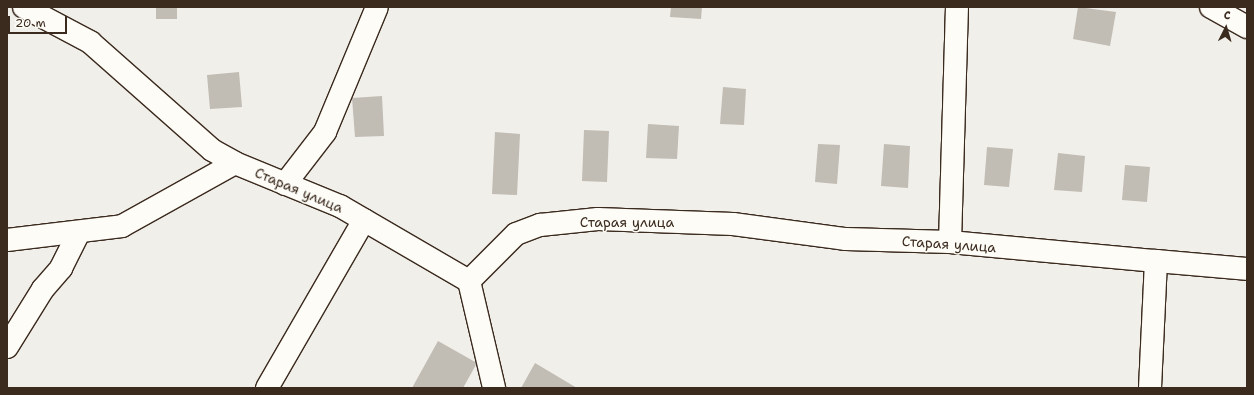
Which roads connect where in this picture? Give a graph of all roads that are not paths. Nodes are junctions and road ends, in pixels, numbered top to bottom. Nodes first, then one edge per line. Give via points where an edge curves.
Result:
1 (24, 7) edge
2 (377, 7) edge
3 (957, 7) edge
4 (1211, 7) edge
5 (1247, 27) edge
6 (235, 164) junction
7 (285, 184) junction
8 (364, 220) junction
9 (79, 232) junction
10 (7, 240) edge
11 (950, 242) junction
12 (1156, 261) junction
13 (1247, 269) edge
14 (469, 281) junction
15 (7, 347) edge
16 (267, 388) edge
17 (494, 388) edge
18 (1150, 388) edge

1 - 6 street, Старая улица via 90,42 212,150
2 - 7 street via 325,132
3 - 11 street
4 - 5 street
6 - 7 street, Старая улица
6 - 9 street via 122,226
7 - 8 street, Старая улица via 340,206
8 - 14 street, Старая улица
8 - 16 street
9 - 10 street
9 - 15 street via 61,268 43,289
11 - 12 street, Старая улица
11 - 14 street, Старая улица via 846,239 733,224 598,218 540,225 516,234
12 - 13 street, Старая улица
12 - 18 street
14 - 17 street

